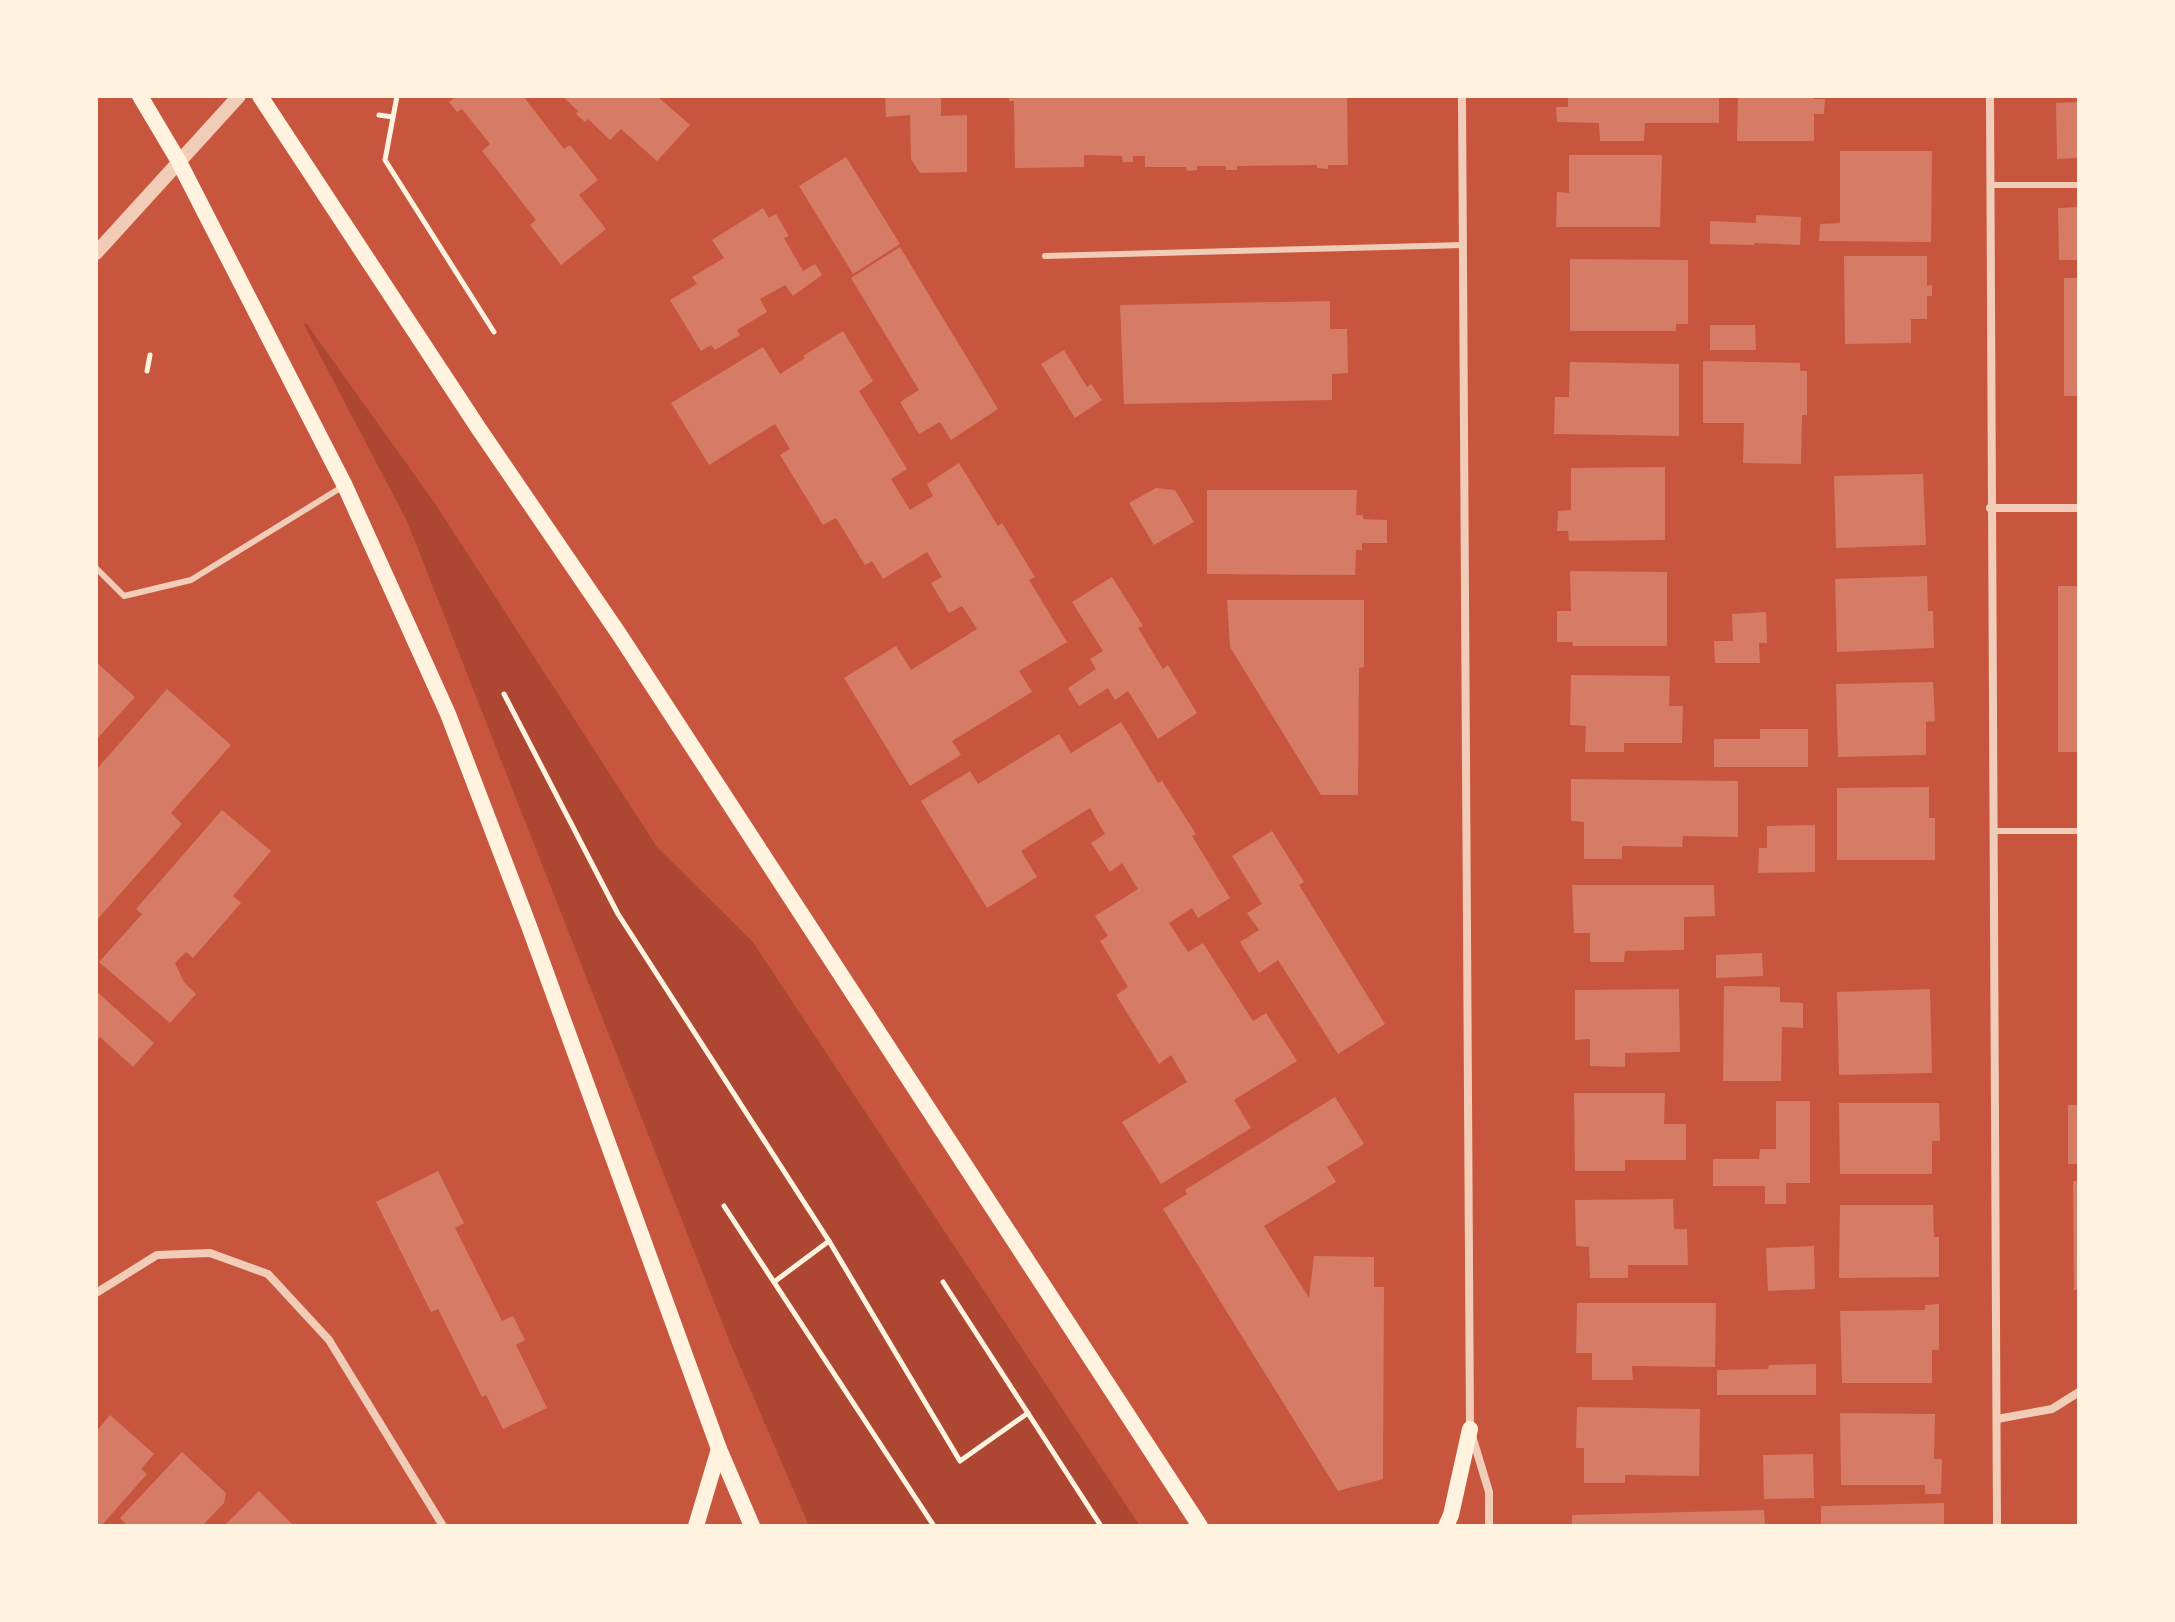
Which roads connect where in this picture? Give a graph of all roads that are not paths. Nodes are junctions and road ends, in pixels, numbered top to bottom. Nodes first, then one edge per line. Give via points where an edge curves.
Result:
1 (140, 96) edge
2 (239, 96) edge
3 (260, 96) edge
4 (1462, 96) edge
5 (1990, 96) edge
6 (178, 160) junction
7 (1991, 185) junction
8 (2079, 185) edge
9 (1464, 245) junction
10 (96, 253) edge
11 (1045, 256) dead end
12 (345, 486) junction
13 (1990, 508) junction
14 (2079, 508) edge
15 (96, 568) edge
16 (1995, 831) junction
17 (2079, 831) edge
18 (96, 1293) edge
19 (2079, 1392) edge
20 (1997, 1419) junction
21 (1470, 1429) junction
22 (719, 1449) junction
23 (749, 1524) edge
24 (443, 1526) edge
25 (696, 1526) edge
26 (1200, 1526) edge
27 (1446, 1526) edge
28 (1489, 1526) edge
29 (1997, 1526) edge

1 - 6 main road
2 - 6 street
3 - 26 main road via 619,634
4 - 9 street
5 - 7 street
6 - 10 street
6 - 12 main road
7 - 8 lane
7 - 13 street
9 - 11 lane
9 - 21 street
12 - 15 lane via 191,580 124,596
12 - 22 main road via 448,714
13 - 14 street
13 - 16 street
16 - 17 lane
16 - 20 street
18 - 24 street via 157,1255 210,1253 268,1274 329,1340
19 - 20 street via 2052,1409
20 - 29 street
21 - 27 main road
21 - 28 street via 1489,1492
22 - 23 main road
22 - 25 main road

